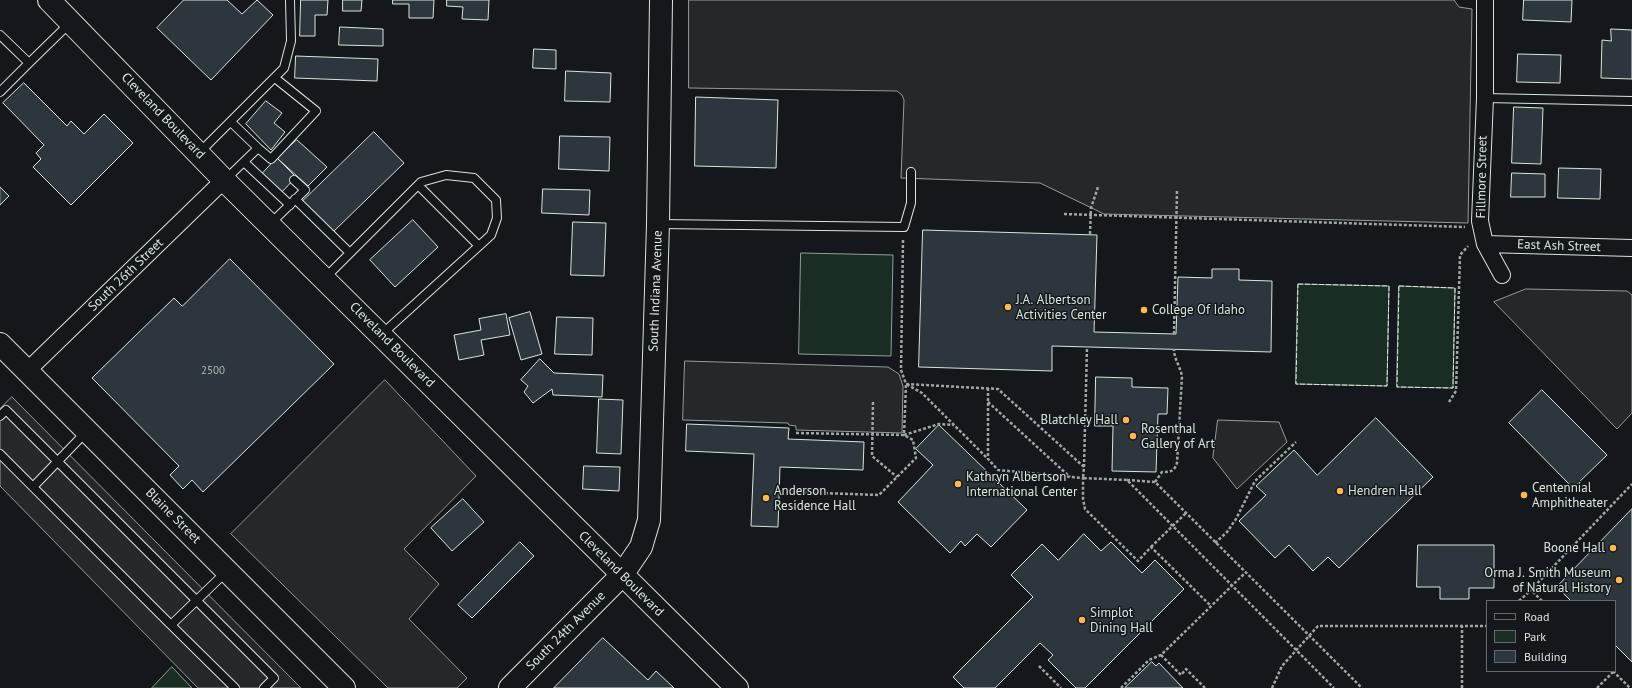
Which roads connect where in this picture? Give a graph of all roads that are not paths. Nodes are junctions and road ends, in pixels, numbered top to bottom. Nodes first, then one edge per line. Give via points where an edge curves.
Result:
1 (49, 0) edge
2 (290, 0) edge
3 (662, 0) edge
4 (1485, 0) edge
5 (71, 22) junction
6 (0, 35) edge
7 (29, 63) junction
8 (275, 78) junction
9 (0, 92) edge
10 (1485, 98) junction
11 (1632, 101) edge
12 (230, 122) junction
13 (258, 148) junction
14 (199, 153) junction
15 (244, 162) junction
16 (911, 172) dead end
17 (224, 180) junction
18 (294, 180) dead end
19 (418, 185) junction
20 (293, 202) junction
21 (658, 224) junction
22 (270, 225) junction
23 (1485, 244) junction
24 (479, 246) junction
25 (1632, 248) edge
26 (350, 253) junction
27 (1502, 275) dead end
28 (324, 278) junction
29 (381, 335) junction
30 (0, 344) edge
31 (27, 371) junction
32 (0, 416) edge
33 (87, 431) junction
34 (0, 454) edge
35 (58, 462) junction
36 (32, 487) junction
37 (228, 570) junction
38 (622, 575) junction
39 (197, 600) junction
40 (171, 625) junction
41 (516, 686) edge
42 (235, 688) edge
43 (264, 688) edge
44 (344, 688) edge
45 (737, 688) edge

1 - 5 main road, Cleveland Boulevard
2 - 8 lane via 291,41 284,68
3 - 21 main road, South Indiana Avenue
4 - 10 street, Fillmore Street
5 - 7 lane
5 - 14 main road, Cleveland Boulevard
6 - 7 lane
7 - 9 lane
8 - 12 lane
8 - 13 lane via 316,111 272,160
10 - 11 lane
10 - 23 street, Fillmore Street via 1480,222
12 - 13 lane
12 - 14 lane
13 - 15 lane
14 - 17 main road, Cleveland Boulevard
15 - 17 lane
15 - 20 lane
16 - 21 lane via 911,202 904,227
17 - 22 main road, Cleveland Boulevard
17 - 31 street, South 26th Street
18 - 20 lane via 305,190
19 - 24 lane
19 - 24 lane via 446,175 474,178 496,200 497,218 491,235
19 - 26 lane
20 - 22 lane
20 - 26 lane
21 - 38 main road, South Indiana Avenue via 649,520 641,547
22 - 28 main road, Cleveland Boulevard
23 - 25 street, East Ash Street
23 - 27 street, Fillmore Street
24 - 29 lane
26 - 28 lane
28 - 29 main road, Cleveland Boulevard
29 - 38 main road, Cleveland Boulevard
30 - 31 main road, Blaine Street
31 - 33 main road, Blaine Street
32 - 35 lane via 6,410
33 - 35 lane
33 - 37 main road, Blaine Street
34 - 36 lane
35 - 36 lane
35 - 39 lane
36 - 40 lane
37 - 39 lane
37 - 44 main road, Blaine Street
38 - 41 main road, South 24th Avenue
38 - 45 main road, Cleveland Boulevard
39 - 40 lane
39 - 43 lane via 274,678
40 - 42 lane

